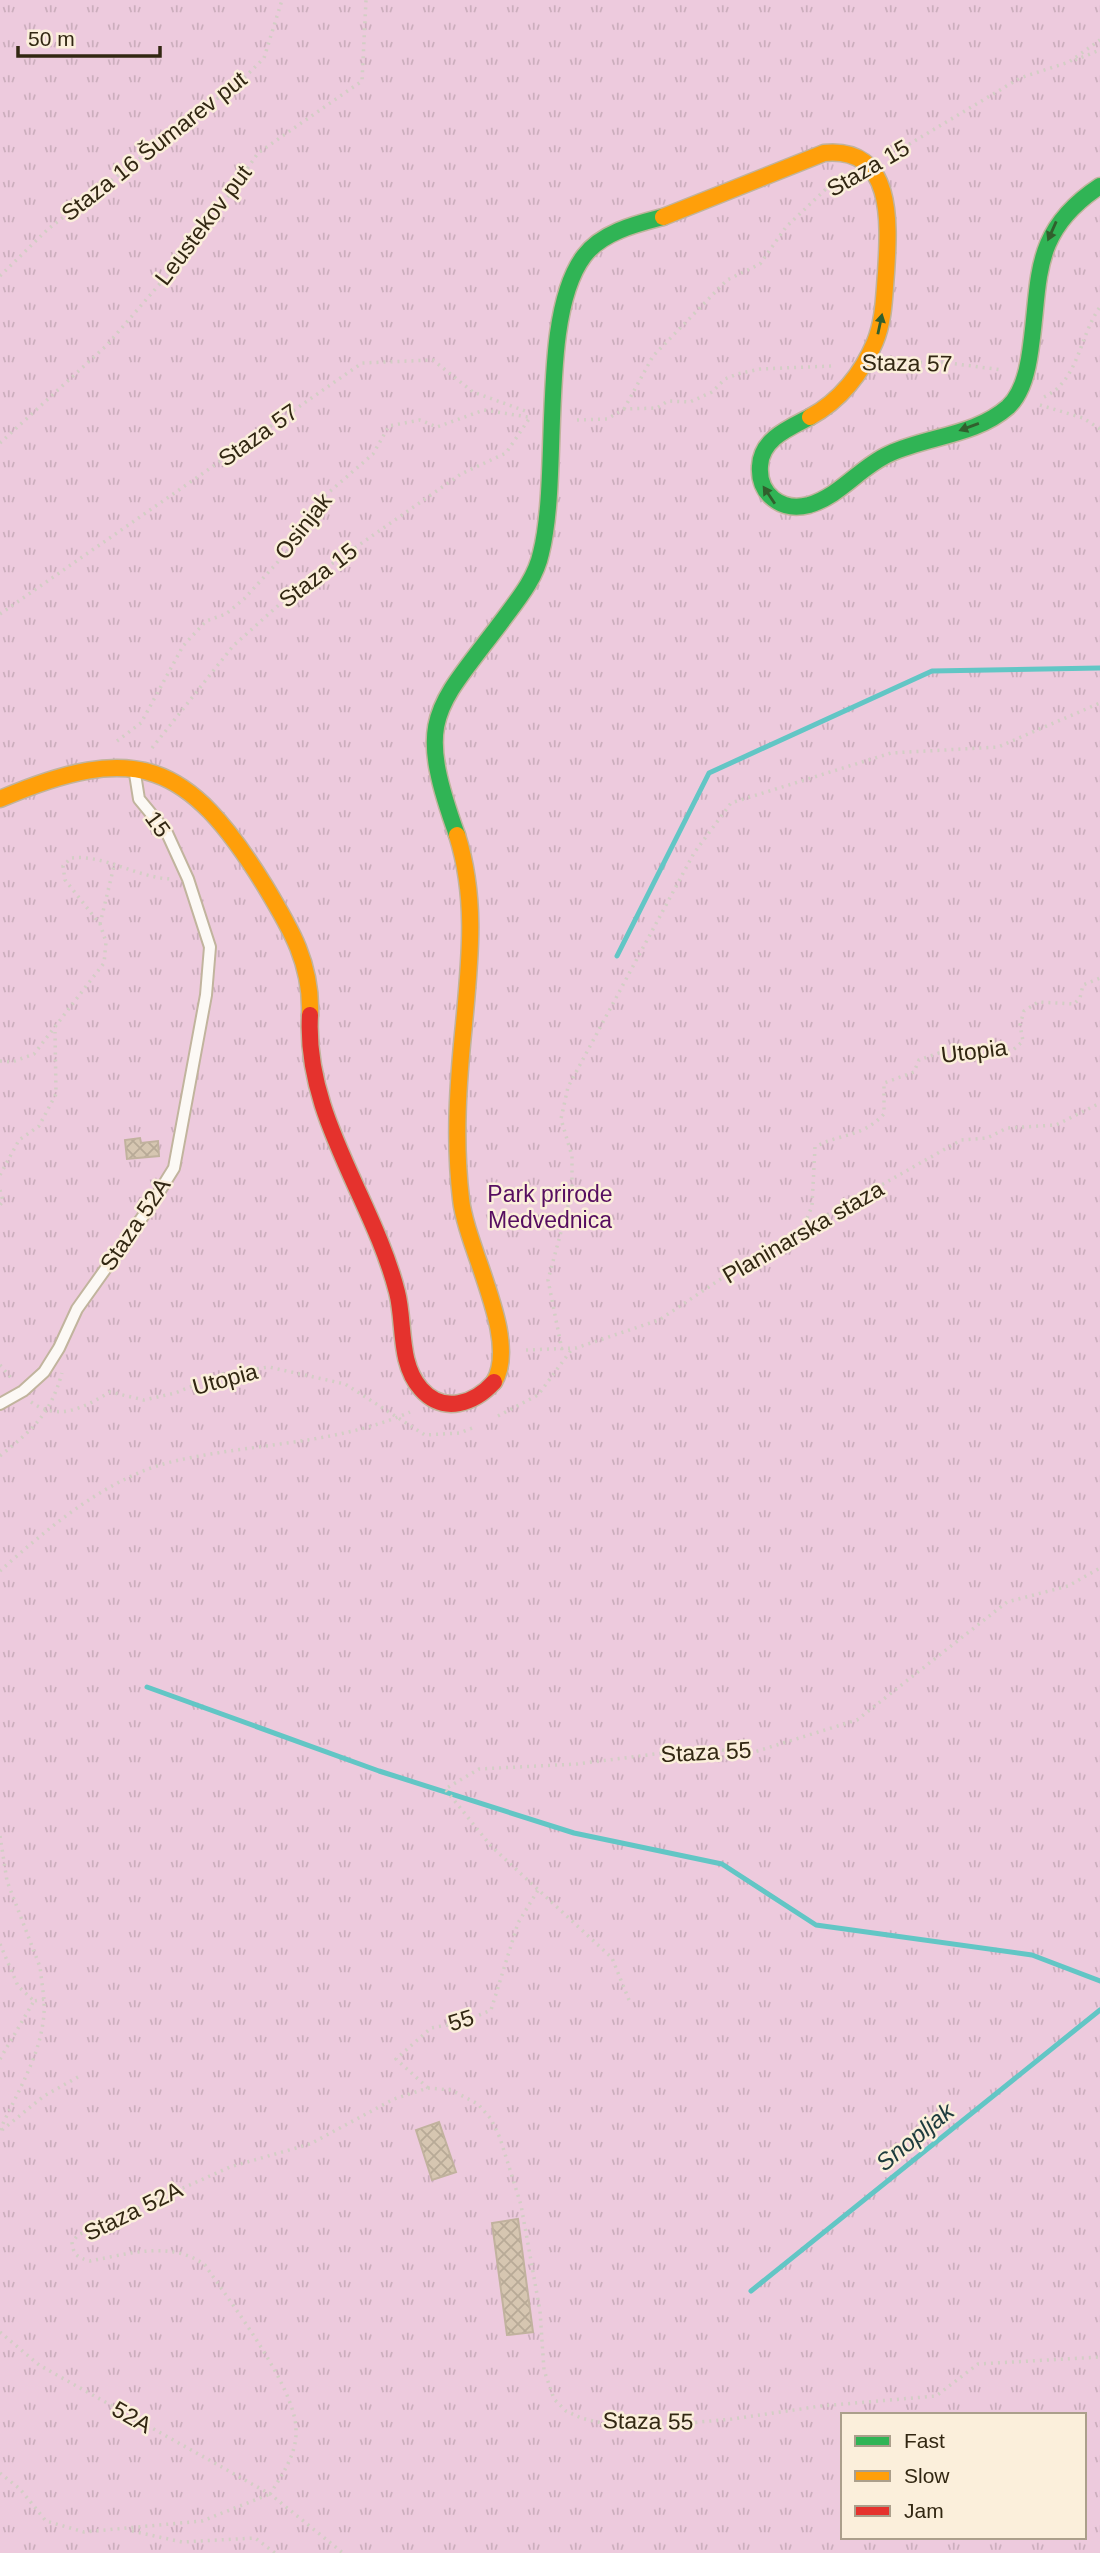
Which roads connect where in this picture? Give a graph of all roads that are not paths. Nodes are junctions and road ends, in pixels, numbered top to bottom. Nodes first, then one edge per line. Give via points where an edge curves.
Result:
1 (1100, 186) edge
2 (134, 768) junction
3 (0, 799) edge
4 (188, 879) joint
5 (0, 1404) edge

1 -> 2 main road via 1070,204 1050,232 1028,370 1010,405 993,418 882,457 828,497 789,509 775,505 764,491 759,457 769,441 835,405 868,357 881,327 888,204 870,167 839,153 818,154 604,239 585,254 573,272 565,298 540,559 505,620 444,699 435,727 442,797 467,873 472,950 457,1141 464,1220 475,1265 494,1306 503,1351 490,1390 455,1404 434,1399 413,1378 398,1295 321,1101 309,1042 309,975 303,954 233,834 180,783
2 - 3 main road via 100,768 50,778
2 - 4 lane, 15 via 139,799 167,833
4 - 5 lane, Staza 52A via 210,947 211,966 173,1168 77,1308 44,1372

